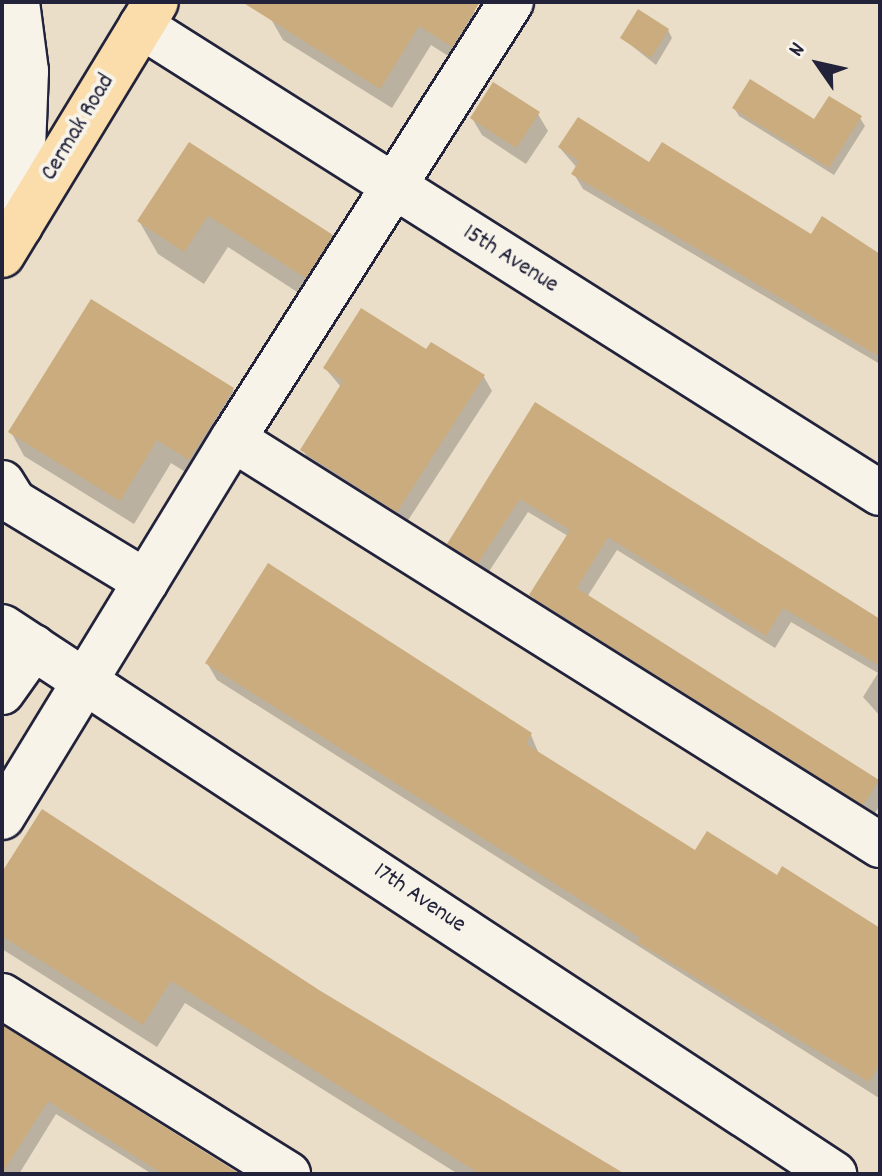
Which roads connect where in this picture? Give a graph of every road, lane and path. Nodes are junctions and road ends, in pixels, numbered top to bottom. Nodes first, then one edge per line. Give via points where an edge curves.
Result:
1 (17, 2) edge
2 (511, 2) edge
3 (148, 14) edge
4 (394, 186) junction
5 (11, 240) edge
6 (233, 439) junction
7 (2, 483) edge
8 (880, 493) edge
9 (146, 582) junction
10 (18, 637) edge
11 (87, 679) junction
12 (2, 692) edge
13 (2, 817) edge
14 (880, 845) edge
15 (2, 996) edge
16 (288, 1174) edge
17 (834, 1174) edge

1 - 5 street via 26,71
2 - 4 street
3 - 4 street, 15th Avenue
3 - 5 main road, Cermak Road
4 - 6 street
4 - 8 street, 15th Avenue
6 - 9 street
6 - 14 street
7 - 9 street via 14,502
9 - 11 street
10 - 11 street, 17th Avenue
10 - 12 street
11 - 13 street
11 - 17 street, 17th Avenue
15 - 16 street

